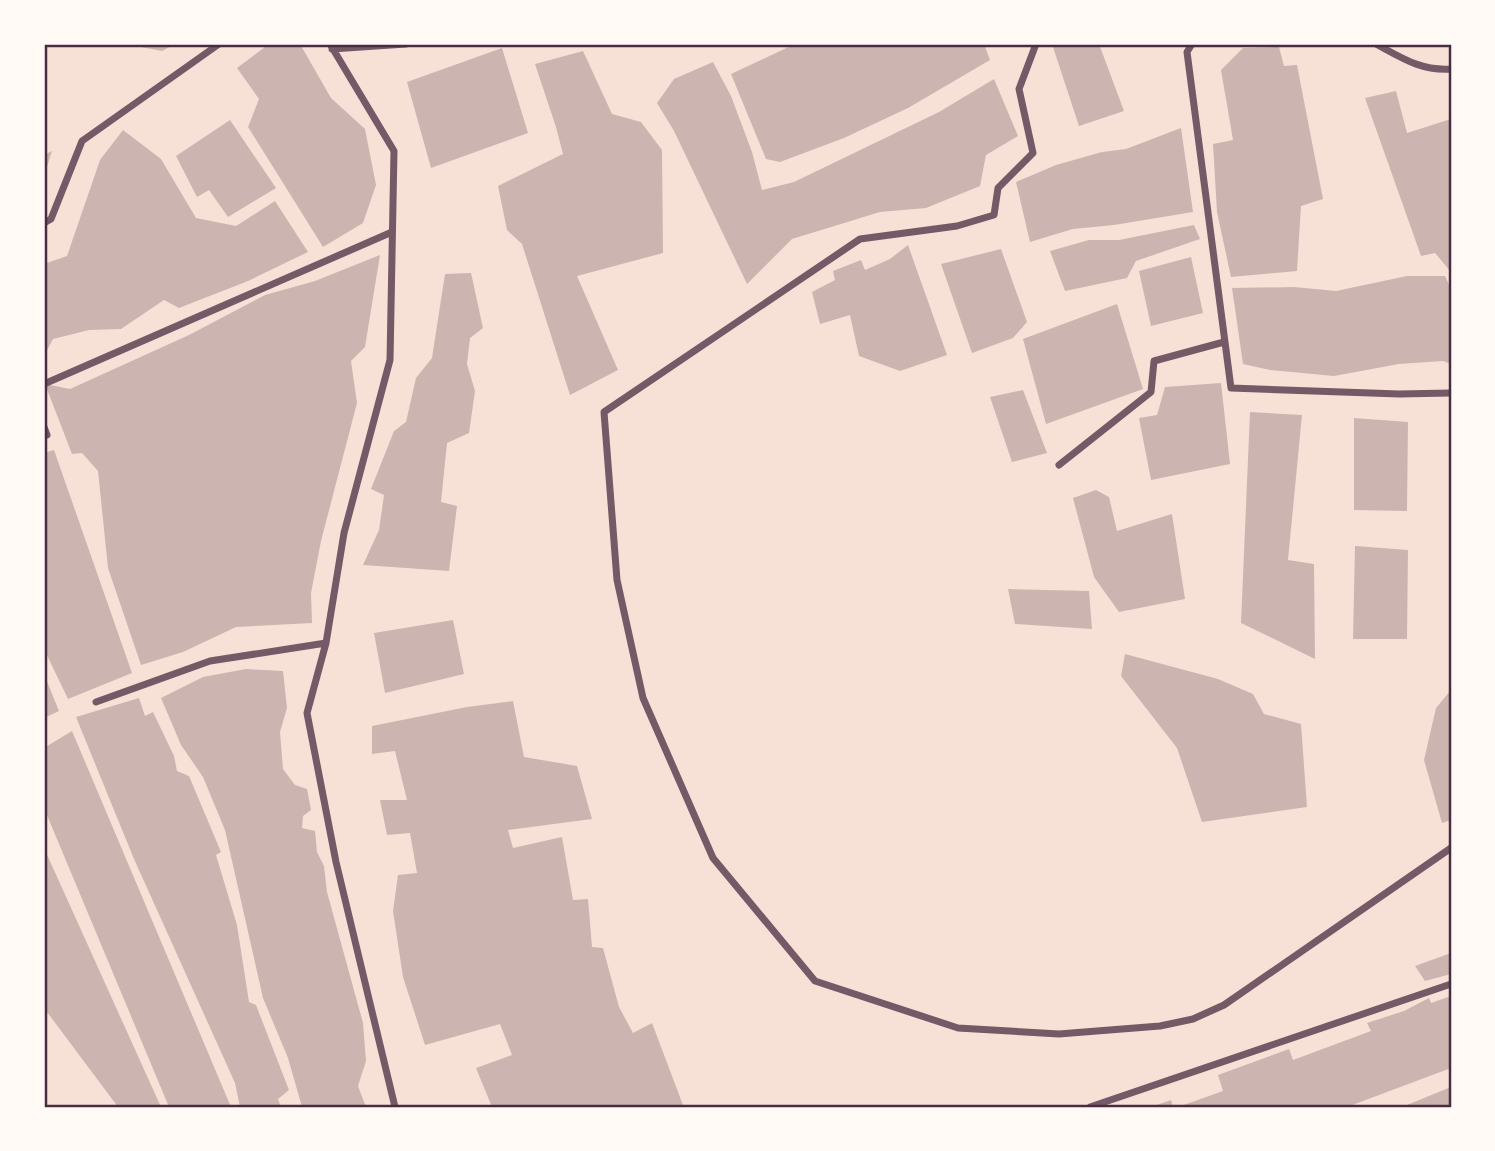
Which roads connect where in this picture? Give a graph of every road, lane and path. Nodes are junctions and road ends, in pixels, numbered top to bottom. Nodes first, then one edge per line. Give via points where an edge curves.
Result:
1 (219, 44) edge
2 (405, 44) edge
3 (1036, 44) edge
4 (1192, 44) edge
5 (1377, 44) edge
6 (330, 46) edge
7 (1451, 69) edge
8 (44, 223) edge
9 (392, 232) junction
10 (1224, 342) junction
11 (44, 384) edge
12 (1451, 393) edge
13 (44, 427) edge
14 (44, 436) edge
15 (1059, 465) dead end
16 (326, 643) junction
17 (96, 702) dead end
18 (1451, 848) edge
19 (1451, 984) edge
20 (395, 1107) edge
21 (1090, 1107) edge

1 - 8 street via 82,141 51,219
2 - 6 street
3 - 18 street via 1019,89 1034,153 998,188 994,215 957,226 860,239 604,412 617,580 643,698 713,858 815,981 958,1028 1059,1034 1160,1026 1193,1019 1224,1005
4 - 10 street via 1187,52
5 - 7 street via 1433,70
6 - 9 street via 394,151
9 - 11 street
9 - 16 street via 390,360 344,533
10 - 12 street via 1231,388
10 - 15 street via 1154,361 1152,392
13 - 14 street
16 - 17 street via 210,661
16 - 20 street via 307,713 336,862
19 - 21 street

